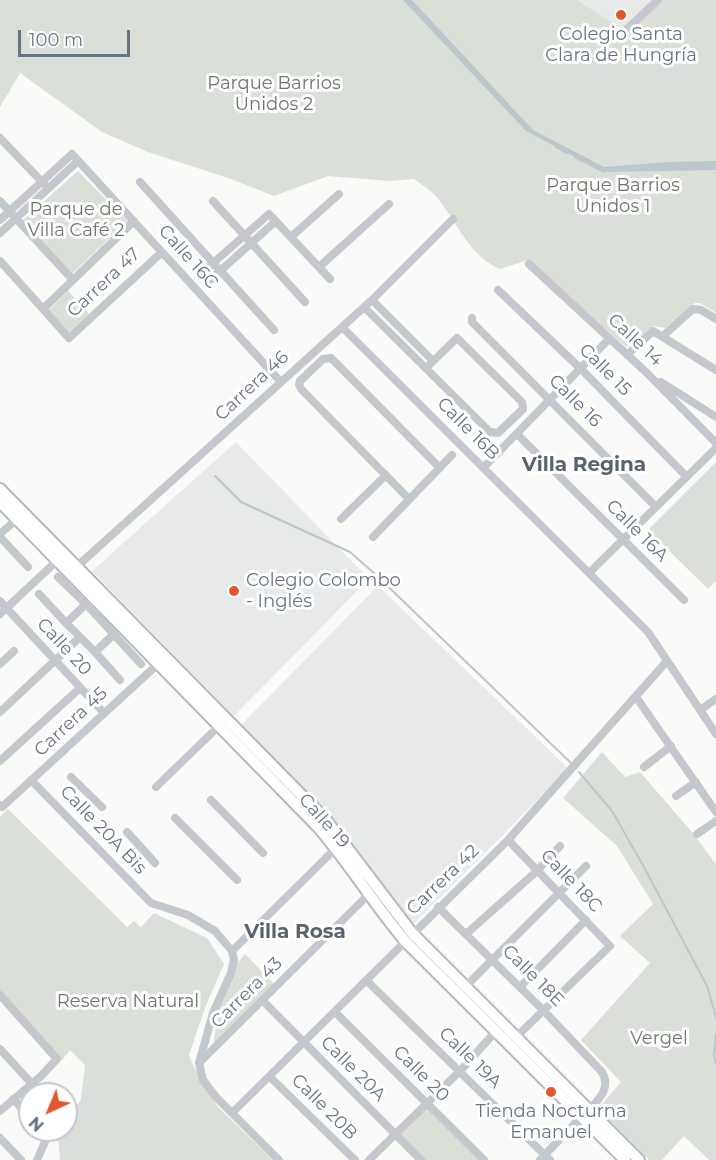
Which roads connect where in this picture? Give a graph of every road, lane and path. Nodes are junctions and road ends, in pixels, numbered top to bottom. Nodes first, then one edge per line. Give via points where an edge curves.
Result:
1 (658, 0) edge
2 (625, 31) dead end
3 (0, 138) edge
4 (140, 182) dead end
5 (45, 185) junction
6 (339, 194) dead end
7 (0, 201) edge
8 (213, 201) dead end
9 (389, 204) dead end
10 (10, 211) junction
11 (17, 218) junction
12 (453, 219) dead end
13 (0, 220) edge
14 (134, 221) junction
15 (276, 221) junction
16 (0, 233) edge
17 (244, 235) junction
18 (291, 237) junction
19 (251, 243) junction
20 (162, 252) junction
21 (0, 261) edge
22 (213, 263) junction
23 (529, 264) dead end
24 (319, 267) junction
25 (204, 271) dead end
26 (220, 271) junction
27 (211, 279) dead end
28 (330, 279) dead end
29 (73, 280) junction
30 (498, 290) dead end
31 (372, 300) junction
32 (305, 302) dead end
33 (364, 307) junction
34 (43, 309) junction
35 (472, 318) dead end
36 (716, 320) edge
37 (342, 327) junction
38 (274, 330) dead end
39 (663, 336) junction
40 (609, 339) junction
41 (627, 355) junction
42 (433, 361) junction
43 (426, 368) junction
44 (581, 369) junction
45 (716, 370) edge
46 (646, 373) junction
47 (280, 381) junction
48 (551, 400) junction
49 (716, 417) edge
50 (517, 434) junction
51 (716, 443) edge
52 (716, 448) edge
53 (452, 455) dead end
54 (440, 468) junction
55 (483, 468) junction
56 (386, 475) junction
57 (686, 476) junction
58 (0, 489) edge
59 (409, 499) junction
60 (0, 502) edge
61 (656, 507) junction
62 (17, 519) junction
63 (341, 519) dead end
64 (0, 536) edge
65 (373, 537) dead end
66 (622, 540) junction
67 (61, 556) junction
68 (28, 567) dead end
69 (74, 569) junction
70 (589, 573) junction
71 (58, 577) dead end
72 (39, 594) dead end
73 (684, 600) dead end
74 (86, 604) junction
75 (2, 608) edge
76 (104, 616) junction
77 (66, 623) junction
78 (113, 635) junction
79 (80, 637) junction
80 (14, 651) dead end
81 (95, 652) junction
82 (667, 661) junction
83 (55, 662) junction
84 (0, 664) edge
85 (141, 664) dead end
86 (158, 664) junction
87 (120, 680) dead end
88 (80, 688) junction
89 (636, 697) junction
90 (716, 699) edge
91 (700, 710) junction
92 (0, 712) edge
93 (104, 713) junction
94 (220, 725) junction
95 (716, 734) edge
96 (671, 746) junction
97 (0, 761) edge
98 (644, 767) dead end
99 (71, 777) dead end
100 (31, 780) junction
101 (696, 782) junction
102 (156, 786) dead end
103 (676, 796) dead end
104 (211, 800) dead end
105 (2, 806) edge
106 (102, 807) dead end
107 (716, 812) edge
108 (175, 818) dead end
109 (716, 822) edge
110 (127, 832) dead end
111 (697, 834) dead end
112 (508, 840) junction
113 (560, 846) dead end
114 (336, 848) junction
115 (263, 853) dead end
116 (155, 863) dead end
117 (586, 866) dead end
118 (537, 871) junction
119 (237, 880) dead end
120 (560, 893) junction
121 (368, 895) junction
122 (438, 907) junction
123 (586, 920) junction
124 (466, 934) junction
125 (408, 937) junction
126 (231, 951) junction
127 (493, 960) junction
128 (366, 980) junction
129 (466, 986) junction
130 (520, 987) junction
131 (0, 995) edge
132 (263, 1001) junction
133 (544, 1011) junction
134 (335, 1012) junction
135 (496, 1030) junction
136 (516, 1037) junction
137 (304, 1044) junction
138 (0, 1049) edge
139 (200, 1063) junction
140 (460, 1071) junction
141 (270, 1077) junction
142 (30, 1082) edge
143 (34, 1082) edge
144 (18, 1095) edge
145 (13, 1099) junction
146 (18, 1104) edge
147 (427, 1104) junction
148 (0, 1110) edge
149 (232, 1113) junction
150 (586, 1113) junction
151 (394, 1134) junction
152 (0, 1138) edge
153 (46, 1142) edge
154 (545, 1158) edge
155 (21, 1160) edge
156 (37, 1160) edge
157 (279, 1160) edge
158 (354, 1160) edge
159 (369, 1160) edge
160 (421, 1160) edge
161 (484, 1160) edge
162 (625, 1160) edge
163 (639, 1160) edge

1 - 2 street
3 - 5 street
4 - 22 street
5 - 10 street
5 - 11 street
5 - 14 street, Calle 16C via 75,158
6 - 18 street
7 - 10 street
8 - 17 street
9 - 24 street
10 - 11 street
10 - 13 street
11 - 16 street
11 - 29 street
12 - 31 street, Carrera 46
14 - 20 street, Calle 16C
14 - 29 street
15 - 17 street via 269,214
15 - 18 street
15 - 19 street
17 - 19 street
17 - 22 street
18 - 24 street
19 - 26 street
19 - 32 street
20 - 34 street, Carrera 47 via 69,338
20 - 47 street, Calle 16C
21 - 34 street
22 - 25 street
22 - 26 street
23 - 40 street, Calle 14
24 - 28 street
26 - 27 street
26 - 38 street
29 - 34 street
30 - 44 street, Calle 15
31 - 33 street, Carrera 46
31 - 42 street
33 - 37 street, Carrera 46
33 - 43 street
35 - 48 street, Calle 16
36 - 39 street via 693,309
37 - 47 street, Carrera 46
37 - 55 street, Calle 16B
39 - 41 street via 651,331
39 - 45 street
40 - 41 street, Calle 14
40 - 44 street
41 - 46 street, Calle 14
42 - 43 street
42 - 43 street via 457,338 522,402 523,409 498,434 492,433
44 - 48 street
44 - 57 street, Calle 15
46 - 49 street
46 - 51 street, Calle 14
47 - 69 street, Carrera 46
48 - 50 street
48 - 61 street, Calle 16
50 - 55 street
50 - 66 street, Calle 16A
52 - 57 street
53 - 54 street
54 - 56 street via 331,358 323,359 300,381 301,389
54 - 59 street
55 - 70 street, Calle 16B
56 - 59 street
56 - 63 street
57 - 61 street
58 - 67 main road, Calle 19
59 - 65 street
60 - 62 main road, Calle 19
61 - 66 street
62 - 64 street
62 - 67 main road, Calle 19
64 - 68 street
66 - 70 street
66 - 73 street, Calle 16A
67 - 69 main road, Calle 19
67 - 75 street
69 - 76 main road, Calle 19
69 - 125 main road, Calle 19 via 326,820
70 - 82 street, Calle 16B via 648,632
71 - 74 street
72 - 77 street
74 - 76 street
74 - 77 street
75 - 83 street, Calle 20
76 - 78 street
76 - 86 main road, Calle 19
77 - 79 street
78 - 81 street
78 - 85 street
79 - 81 street
79 - 83 street
80 - 84 street
81 - 87 street
82 - 89 street, Carrera 42
82 - 91 street, Calle 16B
83 - 88 street, Calle 20
83 - 92 street
86 - 93 street, Carrera 45
86 - 94 main road, Calle 19
88 - 93 street, Calle 20
88 - 97 street
89 - 96 street
89 - 112 street, Carrera 42
90 - 91 street
91 - 95 street, Calle 16B
93 - 100 street, Carrera 45
94 - 102 street
94 - 114 main road, Calle 19
96 - 98 street
96 - 101 street
99 - 106 street
100 - 105 street, Carrera 45
100 - 126 street, Calle 20A Bis via 151,903 188,915 215,931
101 - 103 street
101 - 107 street
104 - 115 street
108 - 119 street
109 - 111 street
110 - 116 street
112 - 118 street, Calle 18C
112 - 122 street, Carrera 42
113 - 118 street
114 - 121 main road, Calle 19
114 - 126 street
117 - 120 street
118 - 120 street, Calle 18C
118 - 124 street
120 - 123 street, Calle 18C
120 - 127 street
121 - 125 main road, Calle 19
121 - 132 street, Carrera 43
122 - 124 street, Calle 18E
122 - 125 street, Carrera 42
123 - 130 street
123 - 133 street, Calle 18C via 610,946
124 - 127 street, Calle 18E
125 - 128 street, Carrera 42
125 - 129 main road, Calle 19
125 - 135 main road, Calle 19
126 - 139 street via 231,973 213,1013
127 - 129 street
127 - 130 street, Calle 18E
128 - 134 street, Carrera 42
128 - 140 street, Calle 19A
129 - 136 main road, Calle 19
130 - 133 street, Calle 18E
131 - 143 street via 57,1059
132 - 137 street, Calle 20A
132 - 139 street, Carrera 43
133 - 136 street
133 - 150 street, Calle 18E via 602,1072 604,1092
134 - 137 street, Carrera 42
134 - 147 street, Calle 20
135 - 140 street
135 - 150 main road, Calle 19
136 - 150 main road, Calle 19
137 - 141 street, Carrera 42
137 - 151 street, Calle 20A
138 - 142 street
139 - 149 street via 203,1080
140 - 147 street
140 - 154 street, Calle 19A
141 - 149 street, Carrera 42
141 - 158 street, Calle 20B
144 - 145 street
145 - 146 street
145 - 148 street
147 - 151 street
147 - 161 street, Calle 20
149 - 157 street
150 - 154 street
150 - 162 main road, Calle 19
150 - 163 main road, Calle 19
151 - 159 street
151 - 160 street, Calle 20A
152 - 155 street
153 - 156 street

